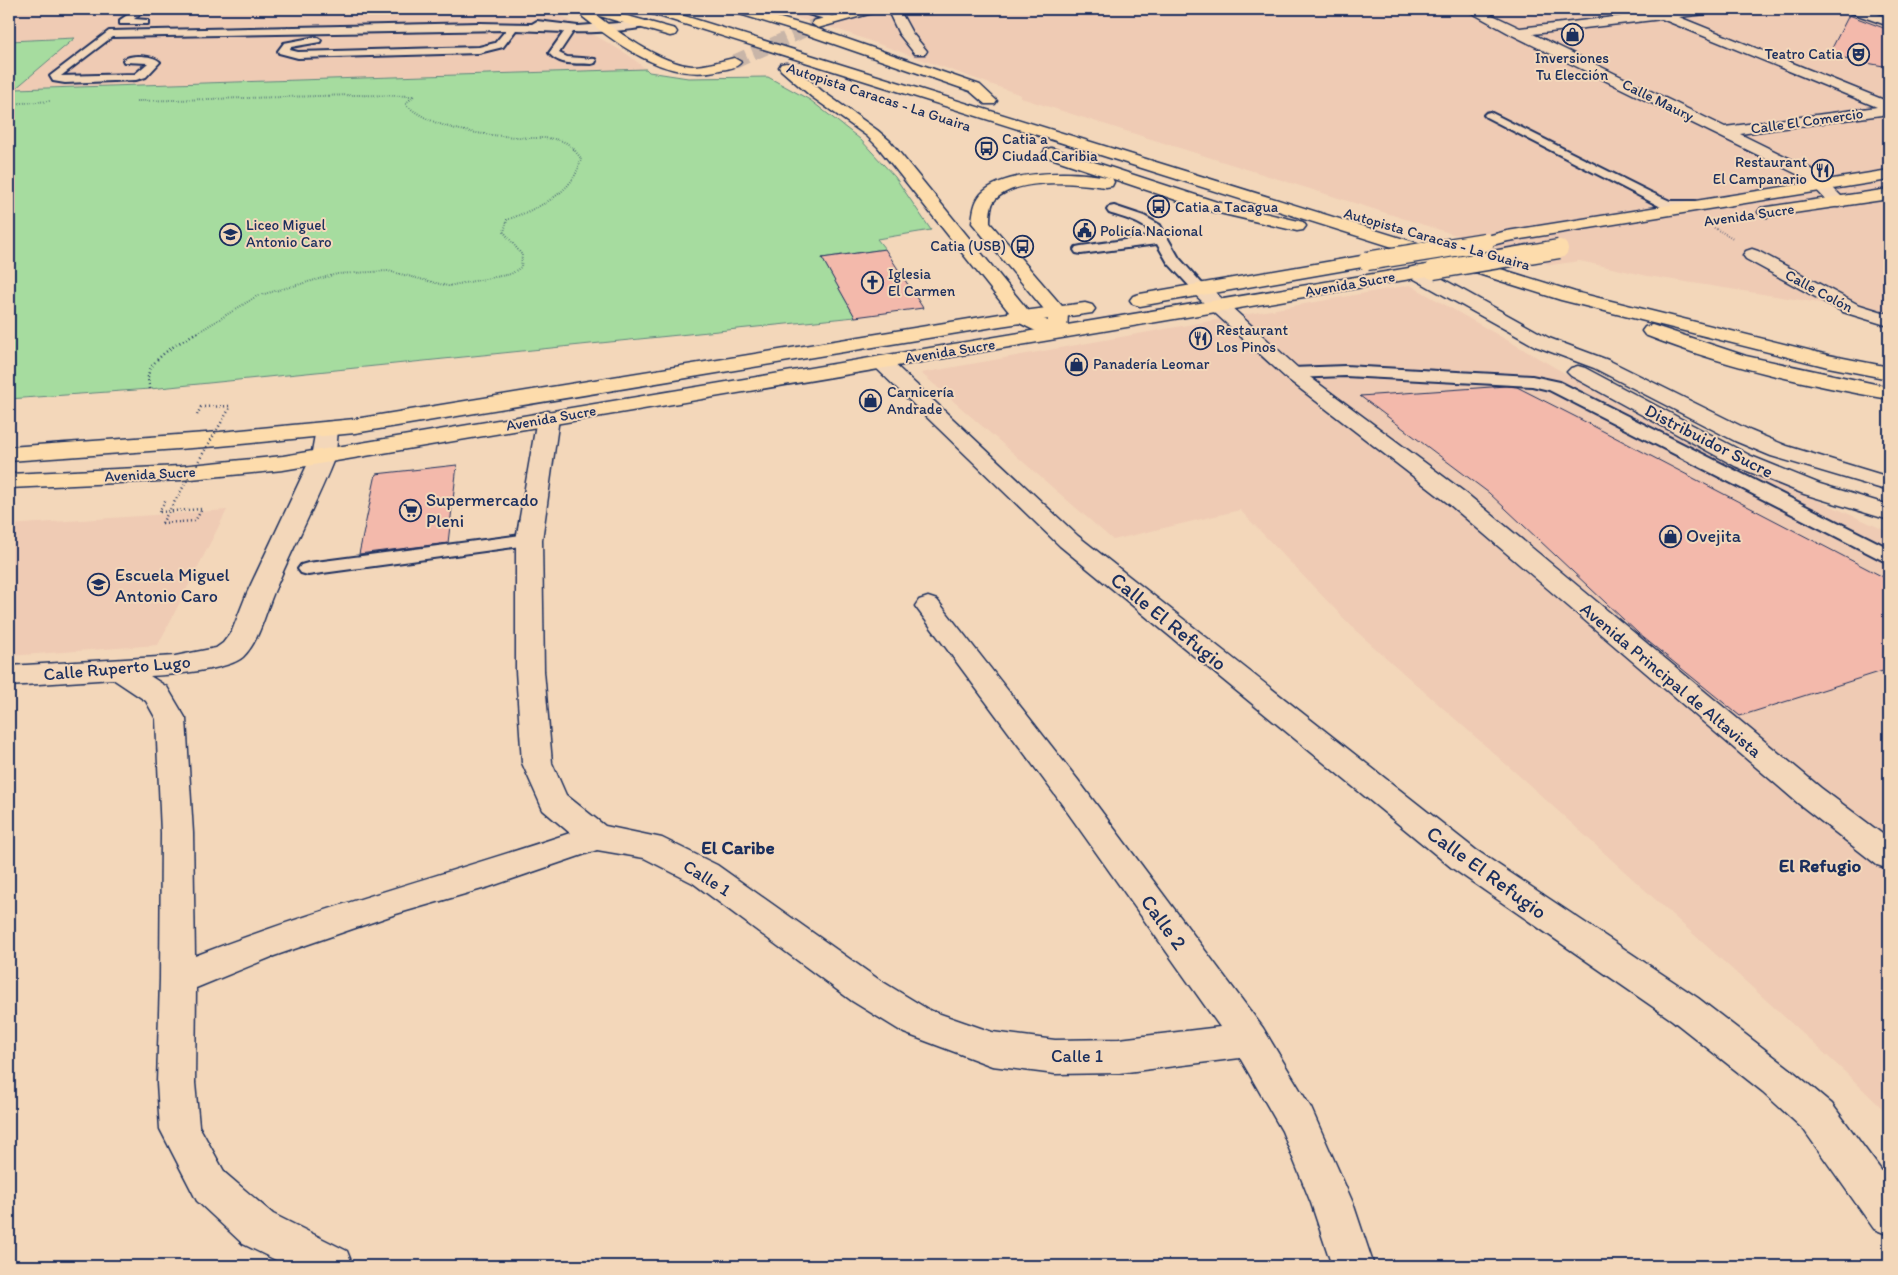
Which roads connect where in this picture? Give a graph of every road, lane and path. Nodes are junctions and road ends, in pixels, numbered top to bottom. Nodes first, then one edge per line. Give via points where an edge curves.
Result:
1 (580, 9) edge
2 (589, 9) edge
3 (650, 9) edge
4 (688, 9) edge
5 (737, 9) edge
6 (809, 9) edge
7 (872, 9) edge
8 (890, 9) edge
9 (1471, 9) edge
10 (1649, 9) edge
11 (1714, 9) edge
12 (1853, 9) edge
13 (139, 10) dead end
14 (1663, 15) junction
15 (834, 19) junction
16 (152, 21) dead end
17 (123, 22) junction
18 (1889, 22) edge
19 (646, 24) junction
20 (818, 24) tunnel mouth
21 (509, 26) junction
22 (604, 29) junction
23 (570, 30) junction
24 (1517, 32) junction
25 (109, 34) junction
26 (684, 36) dead end
27 (727, 49) dead end
28 (920, 51) junction
29 (887, 57) junction
30 (128, 60) dead end
31 (591, 60) dead end
32 (778, 65) junction
33 (931, 74) junction
34 (870, 77) junction
35 (823, 79) dead end
36 (54, 101) dead end
37 (990, 101) junction
38 (130, 102) dead end
39 (9, 104) edge
40 (1889, 109) edge
41 (1490, 115) dead end
42 (1724, 132) junction
43 (1041, 149) dead end
44 (1889, 175) edge
45 (1821, 184) junction
46 (1889, 194) edge
47 (1838, 202) junction
48 (1695, 205) junction
49 (1212, 206) junction
50 (1114, 210) dead end
51 (1372, 227) junction
52 (1654, 230) dead end
53 (1162, 238) junction
54 (1567, 247) dead end
55 (1081, 250) dead end
56 (1752, 255) dead end
57 (1425, 271) junction
58 (1552, 272) dead end
59 (1591, 283) dead end
60 (1200, 289) junction
61 (1568, 296) junction
62 (1218, 307) junction
63 (1024, 318) junction
64 (1889, 320) edge
65 (1058, 323) junction
66 (1542, 342) junction
67 (1860, 349) dead end
68 (880, 362) junction
69 (1292, 373) junction
70 (1889, 374) edge
71 (150, 389) dead end
72 (1889, 393) edge
73 (201, 408) dead end
74 (548, 418) junction
75 (327, 429) junction
76 (9, 454) edge
77 (323, 457) junction
78 (9, 481) edge
79 (1889, 484) edge
80 (159, 512) dead end
81 (1889, 513) edge
82 (530, 540) junction
83 (1889, 556) edge
84 (308, 570) dead end
85 (928, 606) dead end
86 (118, 669) junction
87 (9, 676) edge
88 (596, 837) junction
89 (1889, 856) edge
90 (178, 980) junction
91 (1250, 1040) junction
92 (1889, 1215) edge
93 (332, 1266) edge
94 (1353, 1266) edge

1 - 22 main road
2 - 19 main road
3 - 34 main road, Autopista Caracas - La Guaira
4 - 37 main road, Autopista Caracas - La Guaira
5 - 29 main road, Autopista Caracas - La Guaira
6 - 15 lane
7 - 15 main road
8 - 28 street
9 - 24 street, Calle Maury
10 - 14 street
11 - 14 street
12 - 18 street
13 - 17 lane
14 - 24 street
14 - 40 street
15 - 20 main road
16 - 17 lane
17 - 25 lane
19 - 22 lane
19 - 26 main road
21 - 21 lane via 499,45 479,50 298,55 283,51 288,44 316,40
21 - 23 lane
21 - 25 lane
22 - 23 lane
22 - 27 main road via 670,65 685,69 700,70 739,58
23 - 31 lane via 554,53 556,57
24 - 42 street, Calle Maury
25 - 30 lane via 59,72 55,76 57,79 136,77 155,62
28 - 29 main road
28 - 33 main road
29 - 33 main road, Autopista Caracas - La Guaira
32 - 34 main road
32 - 35 main road, Autopista Caracas - La Guaira
32 - 63 main road via 884,144
33 - 37 main road, Autopista Caracas - La Guaira via 975,88
34 - 51 main road, Autopista Caracas - La Guaira
36 - 39 path
37 - 51 main road, Autopista Caracas - La Guaira
38 - 71 path via 414,96 405,104 411,112 450,128 552,139 567,143 581,158 578,173 564,189 548,202 507,220 504,232 522,255 521,267 511,274 448,286 388,271 338,274 257,296 172,348 153,364 148,376
40 - 42 street, Calle El Comercio
41 - 48 lane via 1645,195 1668,205
42 - 45 street, Calle Maury via 1811,175
43 - 49 main road, Autopista Caracas - La Guaira
44 - 45 main road, Avenida Sucre
45 - 47 street, Calle Maury
45 - 48 main road, Avenida Sucre
46 - 47 main road, Avenida Sucre
47 - 52 main road, Avenida Sucre
48 - 60 main road, Avenida Sucre, bridge
49 - 51 main road, Autopista Caracas - La Guaira via 1302,227
49 - 65 main road via 1131,187 1073,179 1038,179 1002,189 988,198 983,206 981,223
50 - 53 lane via 1147,223
51 - 58 main road, Autopista Caracas - La Guaira
51 - 61 main road, Autopista Caracas - La Guaira
53 - 55 lane
53 - 60 lane via 1173,260
54 - 57 main road, Avenida Sucre, bridge
56 - 64 street, Calle Colón via 1850,308
57 - 62 main road, Avenida Sucre
57 - 66 street, Distribuidor Sucre
59 - 67 main road via 1764,332
60 - 62 street, Avenida Principal de Altavista
60 - 65 main road, Avenida Sucre via 1115,304
61 - 70 main road, Autopista Caracas - La Guaira
61 - 72 main road via 1686,346
62 - 65 main road, Avenida Sucre
62 - 69 street, Avenida Principal de Altavista
63 - 65 main road
63 - 75 main road, Avenida Sucre
65 - 68 main road, Avenida Sucre
66 - 79 street, Distribuidor Sucre via 1601,364 1779,452
66 - 81 street, Distribuidor Sucre via 1575,370 1743,461 1812,489
68 - 74 main road, Avenida Sucre
68 - 92 street, Calle El Refugio via 1069,541 1464,859 1685,1009 1776,1080 1818,1117
69 - 83 lane via 1345,370 1532,381 1554,386
69 - 89 street, Avenida Principal de Altavista via 1458,500 1810,796
73 - 80 path, bridge via 230,406 162,524 195,521 202,509
74 - 77 main road, Avenida Sucre
74 - 82 street, Calle 1
75 - 76 main road, Avenida Sucre
75 - 77 street
77 - 78 main road, Avenida Sucre via 198,472
77 - 86 street, Calle Ruperto Lugo via 234,650 224,656 175,665
82 - 84 lane
82 - 88 street, Calle 1 via 530,671 537,763 554,802
85 - 91 street, Calle 2 via 1068,788
86 - 87 street, Calle Ruperto Lugo
86 - 90 street via 157,694 171,719 177,833
88 - 90 street via 263,945
88 - 91 street, Calle 1 via 651,847 705,874 865,990 917,1022 992,1049 1055,1057 1119,1056
90 - 93 street via 176,1083 180,1129 211,1187 258,1228
91 - 94 street, Calle 2 via 1297,1121 1332,1203

